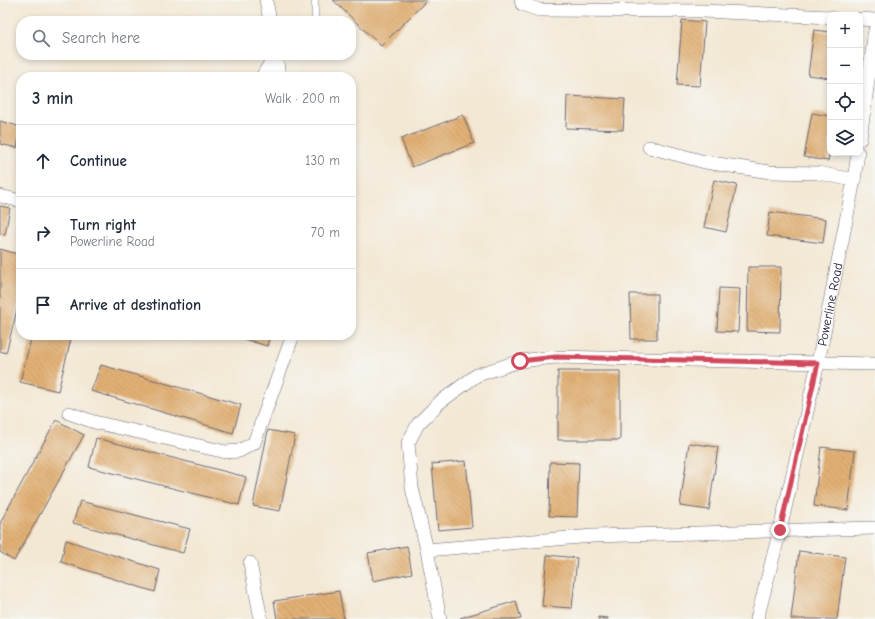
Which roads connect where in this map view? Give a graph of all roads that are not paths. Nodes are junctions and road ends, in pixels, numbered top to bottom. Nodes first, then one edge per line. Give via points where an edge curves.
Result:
1 (266, 0) edge
2 (315, 0) edge
3 (521, 0) edge
4 (702, 6) edge
5 (269, 16) edge
6 (316, 16) edge
7 (827, 17) edge
8 (863, 19) edge
9 (875, 20) edge
10 (875, 30) edge
11 (273, 60) edge
12 (277, 60) edge
13 (265, 72) edge
14 (278, 72) edge
15 (863, 120) edge
16 (649, 147) dead end
17 (858, 156) edge
18 (854, 180) junction
19 (0, 196) edge
20 (16, 200) edge
21 (291, 340) edge
22 (818, 363) junction
23 (875, 364) edge
24 (69, 414) dead end
25 (875, 528) edge
26 (780, 530) junction
27 (427, 550) junction
28 (250, 563) dead end
29 (260, 619) edge
30 (440, 619) edge
31 (757, 619) edge

1 - 5 street
2 - 6 lane
3 - 4 street via 522,4 540,10
4 - 7 street
8 - 9 street
10 - 15 street
11 - 13 street
12 - 14 street
16 - 18 street via 705,162 770,172 818,174
17 - 18 street, Powerline Road
18 - 22 street, Powerline Road
19 - 20 street
21 - 24 street via 254,443 238,451 226,452
22 - 23 street
22 - 26 street, Powerline Road
22 - 27 street via 556,357 520,361 477,375 440,402 418,424 408,443 412,488
25 - 26 street
26 - 27 street via 593,536
26 - 31 street, Powerline Road
27 - 30 street
28 - 29 street

